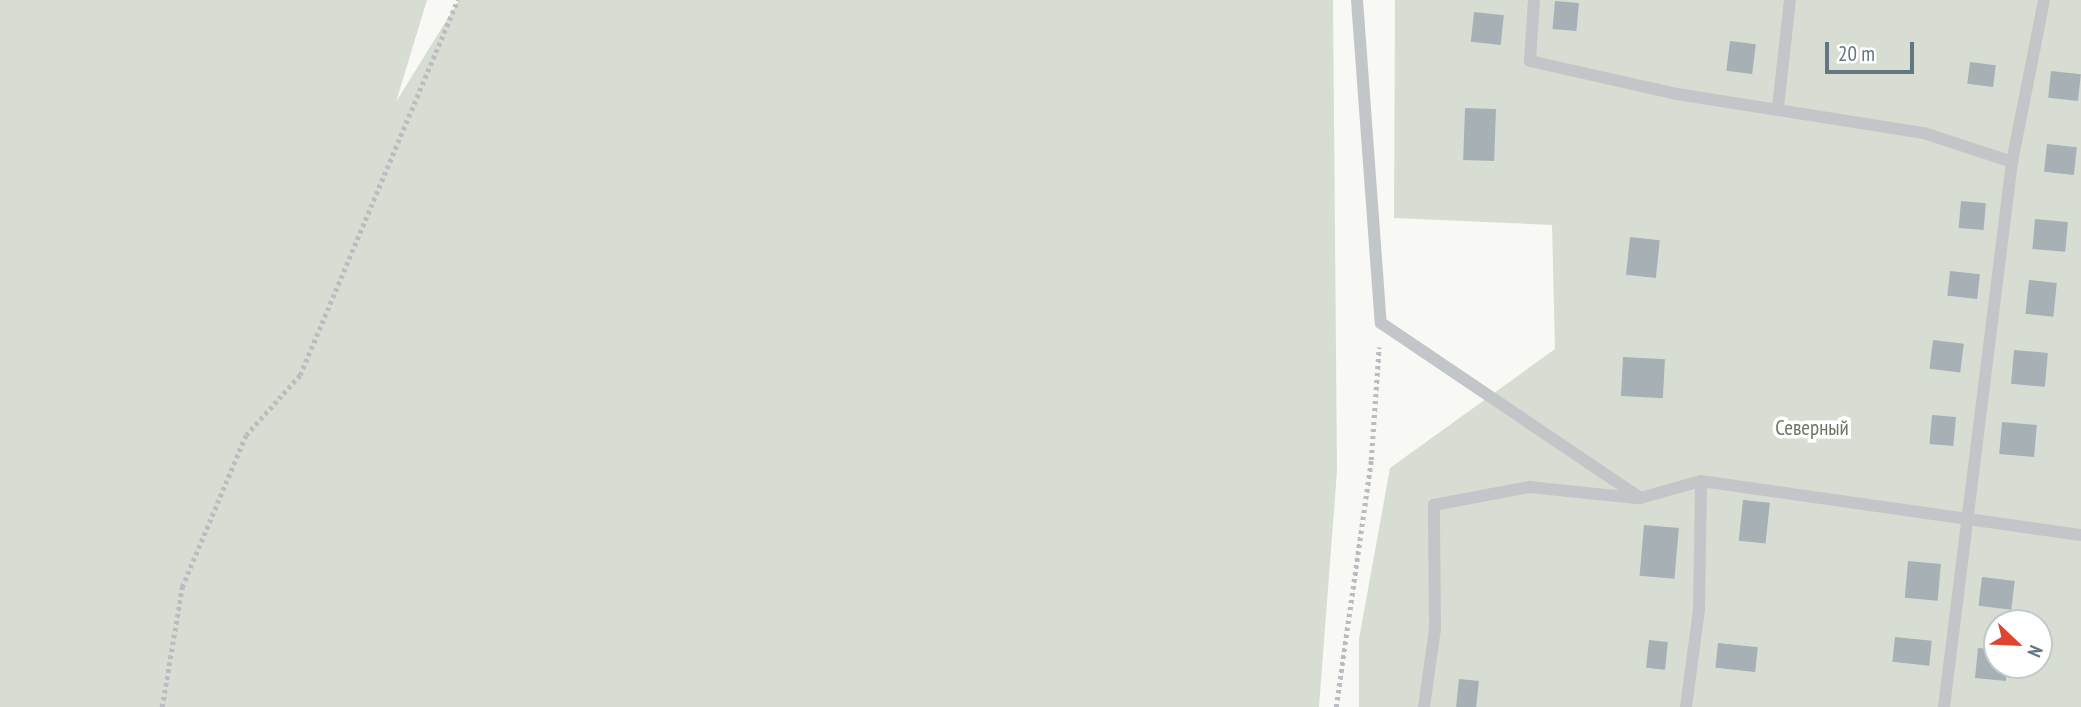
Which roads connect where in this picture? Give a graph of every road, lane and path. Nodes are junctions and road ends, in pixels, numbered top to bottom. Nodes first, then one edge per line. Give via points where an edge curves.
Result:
1 (458, 0) edge
2 (1357, 0) edge
3 (1534, 0) edge
4 (1790, 0) edge
5 (2044, 0) edge
6 (1778, 107) junction
7 (2012, 162) junction
8 (1381, 323) junction
9 (1701, 481) junction
10 (1640, 498) junction
11 (1966, 518) junction
12 (2081, 535) edge
13 (162, 707) edge
14 (1336, 707) edge
15 (1424, 707) edge
16 (1686, 707) edge
17 (1944, 707) edge

1 - 13 path via 300,375 246,436 188,574
2 - 8 lane
3 - 6 lane via 1530,61 1677,94
4 - 6 lane
5 - 7 lane
6 - 7 lane via 1924,133
7 - 11 lane
8 - 10 lane
8 - 14 path via 1371,460
9 - 10 lane
9 - 11 lane
9 - 16 lane via 1699,610
10 - 15 lane via 1529,487 1434,505 1435,629
11 - 12 lane
11 - 17 lane

